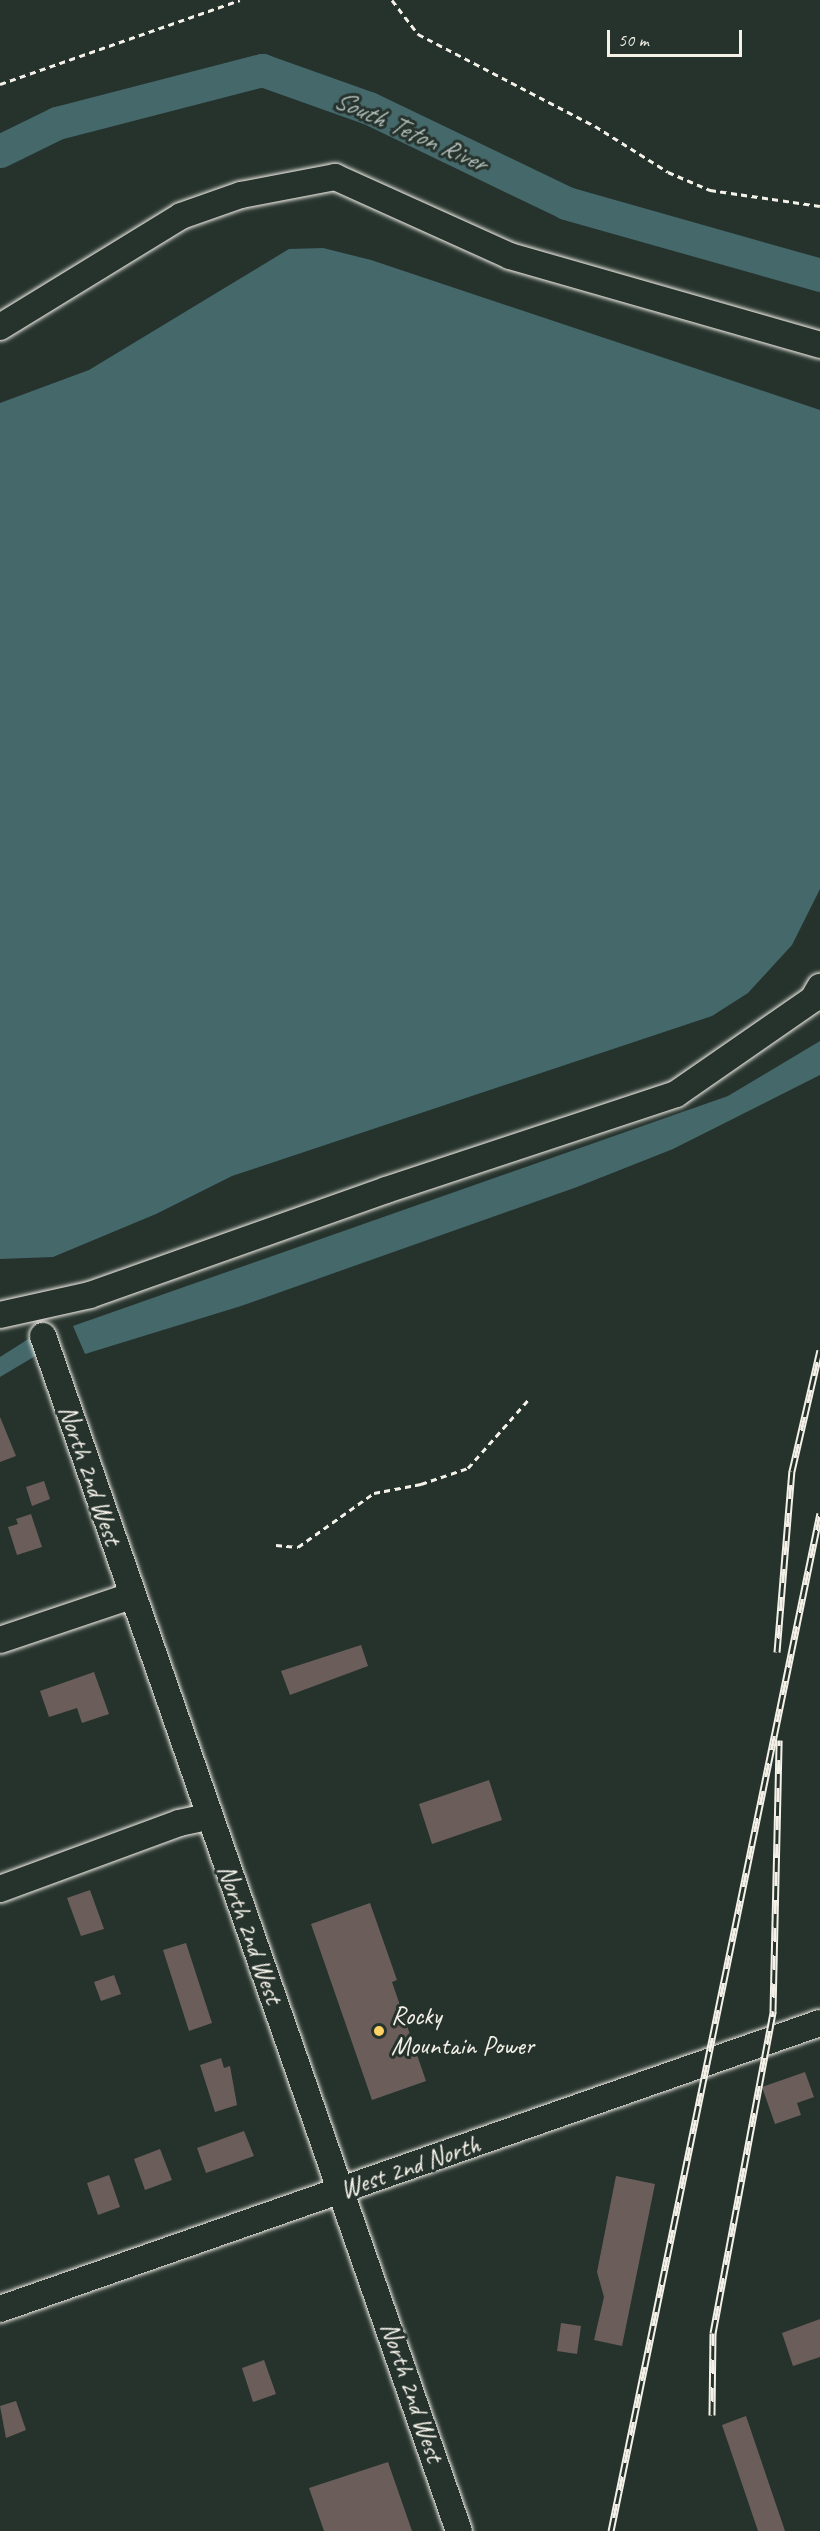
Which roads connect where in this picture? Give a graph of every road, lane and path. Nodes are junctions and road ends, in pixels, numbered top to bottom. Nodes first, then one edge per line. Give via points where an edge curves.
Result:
1 (240, 0) edge
2 (392, 0) edge
3 (0, 84) edge
4 (820, 206) edge
5 (0, 327) edge
6 (820, 345) edge
7 (820, 987) edge
8 (0, 1315) edge
9 (43, 1336) dead end
10 (529, 1399) dead end
11 (276, 1545) dead end
12 (131, 1596) junction
13 (0, 1640) edge
14 (208, 1817) junction
15 (0, 1889) edge
16 (820, 2023) edge
17 (343, 2190) junction
18 (0, 2309) edge
19 (459, 2531) edge

1 - 3 path
2 - 4 path via 418,34 595,126 668,172 710,190
5 - 6 street via 181,216 241,195 335,177 510,256
7 - 8 street via 813,999 676,1094 90,1294
9 - 12 street, North 2nd West
10 - 11 path via 468,1468 421,1484 374,1493 298,1547
12 - 13 street
12 - 14 street, North 2nd West
14 - 15 street via 179,1822
14 - 17 street, North 2nd West
16 - 17 street, West 2nd North
17 - 18 street, West 2nd North
17 - 19 street, North 2nd West

